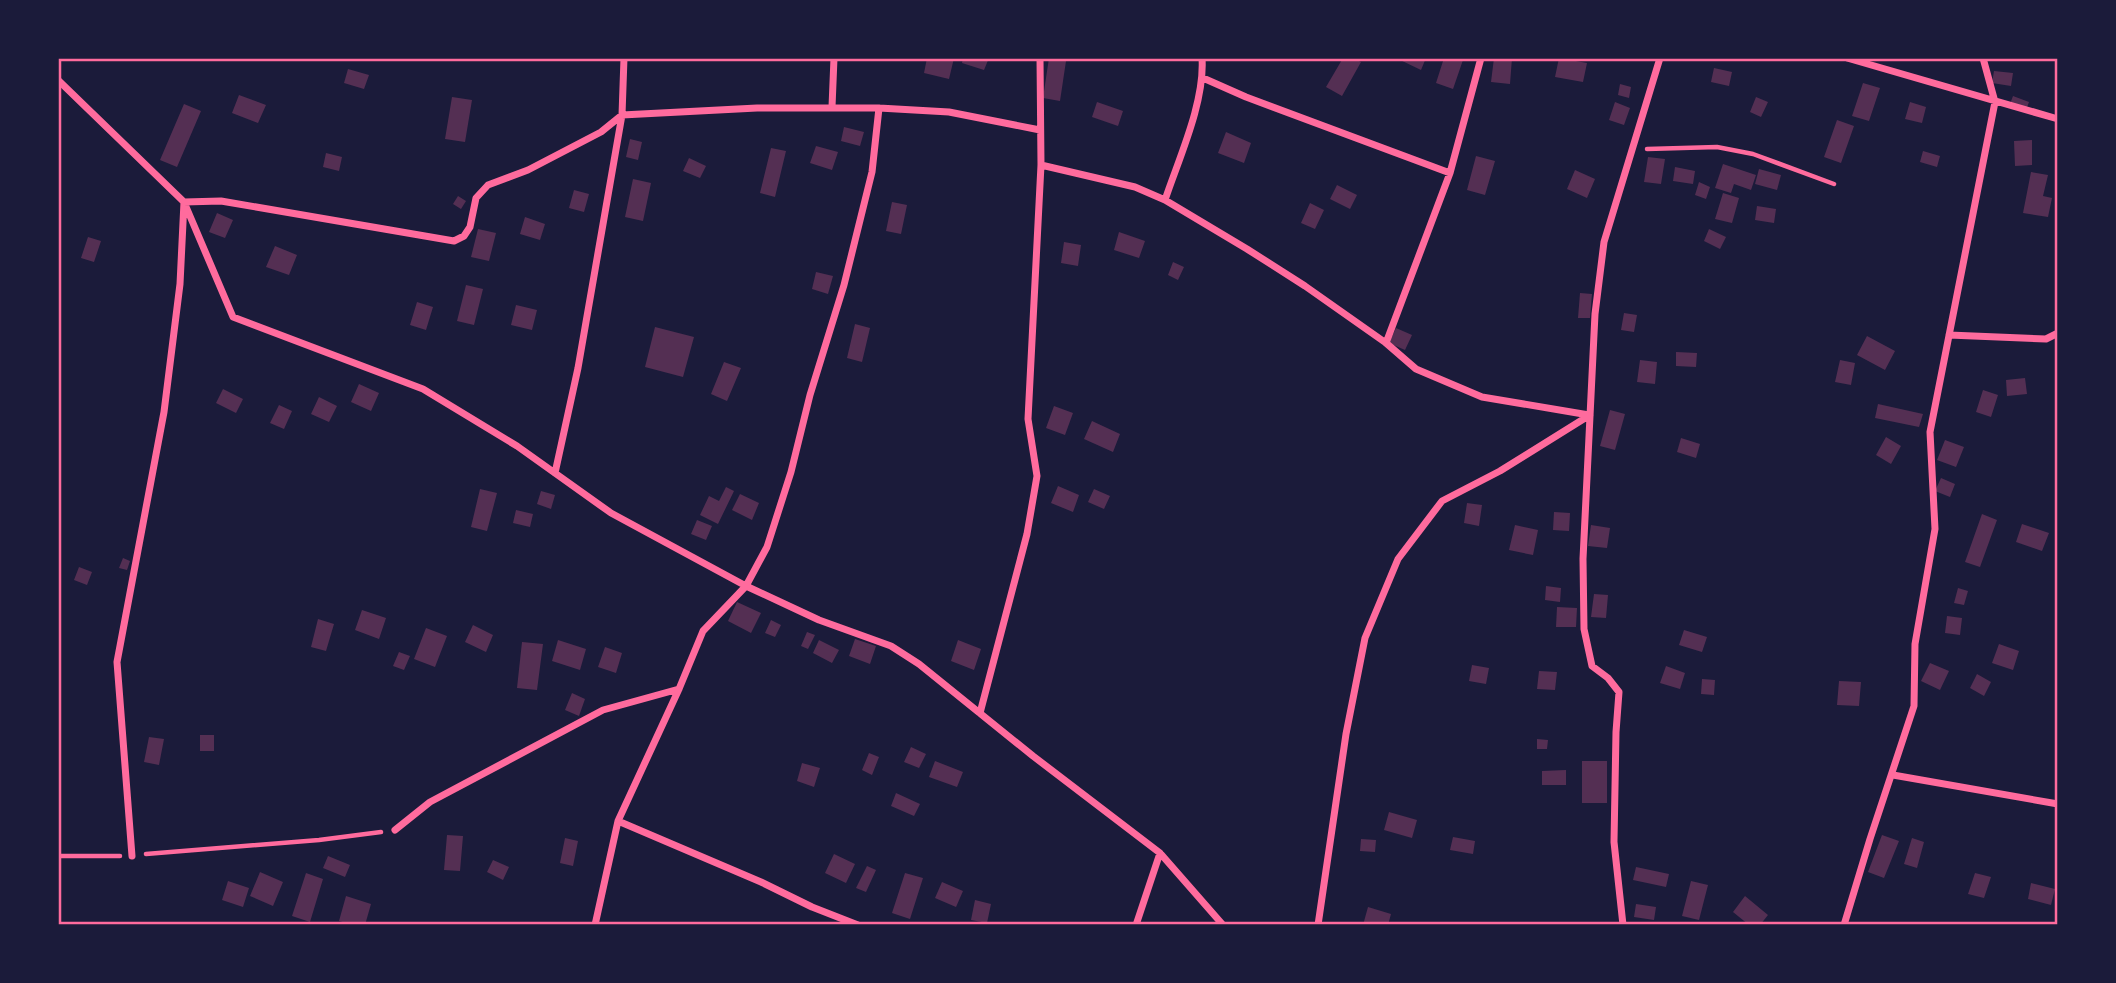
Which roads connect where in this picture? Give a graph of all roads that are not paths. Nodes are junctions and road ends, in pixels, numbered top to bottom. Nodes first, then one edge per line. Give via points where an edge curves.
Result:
1 (624, 58) edge
2 (834, 58) edge
3 (1040, 58) edge
4 (1202, 58) edge
5 (1481, 58) edge
6 (1660, 58) edge
7 (1847, 58) edge
8 (1983, 58) edge
9 (1203, 78) junction
10 (58, 80) edge
11 (1995, 102) junction
12 (832, 107) junction
13 (879, 108) junction
14 (622, 114) junction
15 (2058, 119) edge
16 (1040, 130) junction
17 (1041, 165) junction
18 (1450, 173) junction
19 (1165, 200) junction
20 (184, 202) junction
21 (2058, 333) edge
22 (1949, 335) junction
23 (1386, 343) junction
24 (1590, 415) junction
25 (555, 472) junction
26 (746, 586) junction
27 (680, 689) junction
28 (980, 713) junction
29 (1893, 775) junction
30 (2058, 804) edge
31 (618, 821) junction
32 (395, 830) road end
33 (1160, 853) junction
34 (132, 856) road end
35 (594, 925) edge
36 (858, 925) edge
37 (1136, 925) edge
38 (1223, 925) edge
39 (1318, 925) edge
40 (1623, 925) edge
41 (1844, 925) edge

1 - 14 street
2 - 12 street
3 - 16 street
4 - 9 street
5 - 18 street
6 - 24 street via 1604,242
7 - 11 street
8 - 11 street
9 - 18 street
9 - 19 street
10 - 20 street
11 - 15 street
11 - 22 street
12 - 13 street
12 - 14 street
13 - 16 street via 949,112
13 - 26 street via 872,172 792,472 767,547
14 - 20 street via 601,132 488,185 476,198 470,227 454,241 221,201
14 - 25 street
16 - 17 street
17 - 19 street via 1135,187
17 - 28 street via 1028,419 1037,476 1027,534
18 - 23 street
19 - 23 street via 1247,248
20 - 25 street via 233,317 423,389
20 - 34 street via 180,284 164,412 117,662
21 - 22 street via 2046,339
22 - 29 street via 1930,432 1935,529 1915,643 1914,706
23 - 24 street via 1416,369 1482,397
24 - 39 street via 1442,501 1398,559 1365,638
24 - 40 street via 1584,629 1591,666 1619,692 1614,842
25 - 26 street via 611,513
26 - 27 street via 703,631
26 - 28 street via 819,620 891,646
27 - 31 street
27 - 32 street via 603,710 430,802
28 - 33 street
29 - 30 street
29 - 41 street
31 - 35 street
31 - 36 street
33 - 37 street
33 - 38 street

